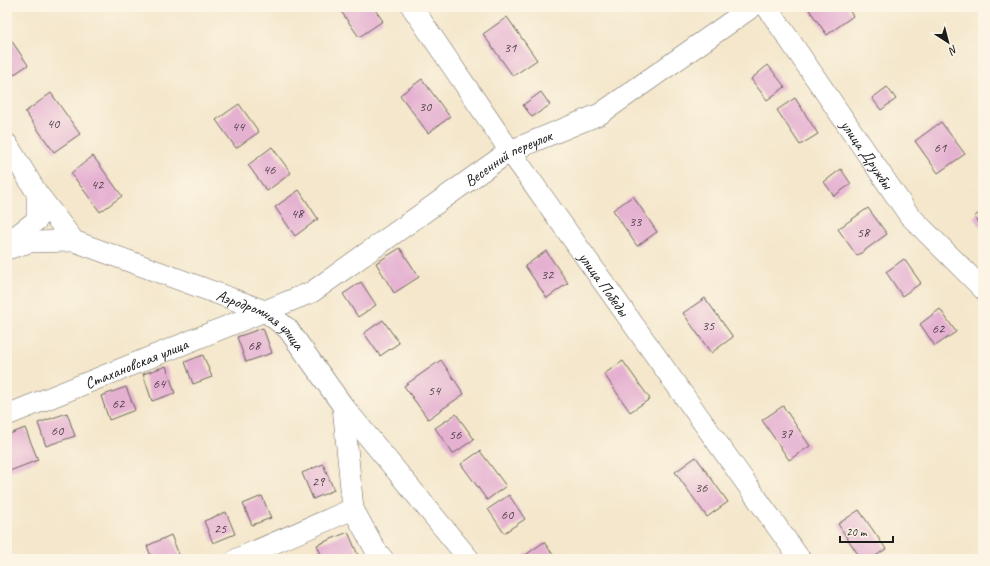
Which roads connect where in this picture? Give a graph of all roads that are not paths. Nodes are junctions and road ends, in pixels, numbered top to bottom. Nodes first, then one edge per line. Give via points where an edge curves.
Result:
1 (412, 7) edge
2 (752, 7) edge
3 (767, 7) edge
4 (7, 144) edge
5 (510, 151) junction
6 (37, 193) junction
7 (74, 241) junction
8 (7, 243) edge
9 (7, 248) edge
10 (983, 289) edge
11 (265, 311) junction
12 (343, 406) junction
13 (7, 415) edge
14 (353, 509) junction
15 (237, 559) edge
16 (383, 559) edge
17 (469, 559) edge
18 (800, 559) edge

1 - 5 street, улица Победы
2 - 5 street, Весенний переулок via 600,114
3 - 10 street, улица Дружбы via 909,215
4 - 6 street
5 - 11 street, Весенний переулок via 312,292
5 - 18 street, улица Победы
6 - 7 street
6 - 8 street via 37,220
7 - 9 street via 30,242
7 - 11 street, Аэродромная улица
11 - 12 street, Аэродромная улица via 288,329
11 - 13 street, Стахановская улица
12 - 14 street
12 - 17 street, Аэродромная улица
14 - 15 street
14 - 16 street

